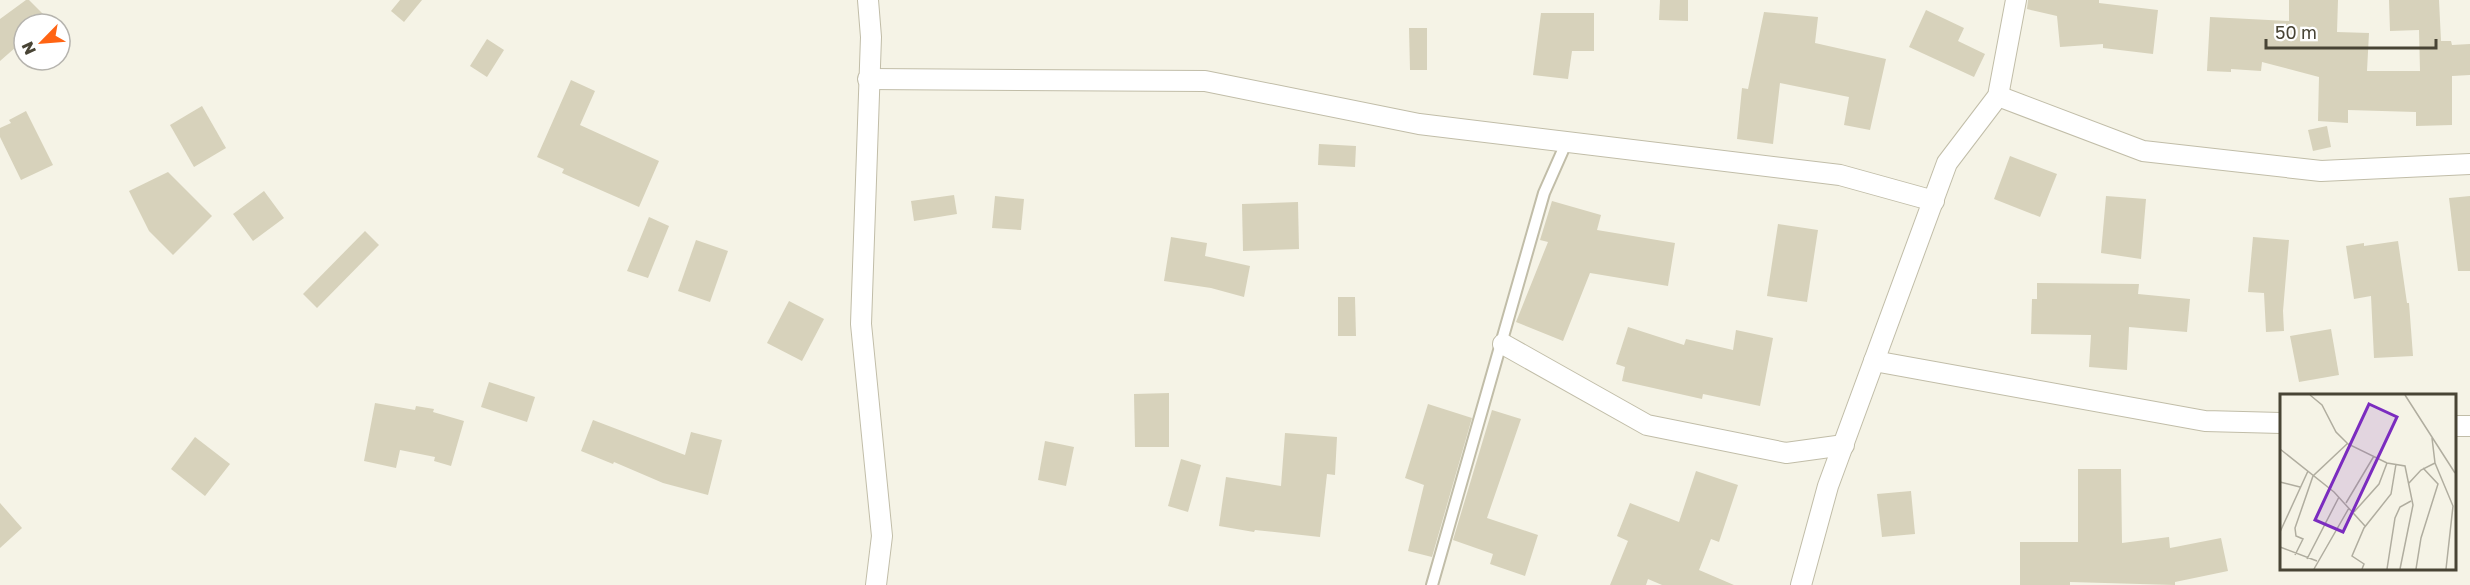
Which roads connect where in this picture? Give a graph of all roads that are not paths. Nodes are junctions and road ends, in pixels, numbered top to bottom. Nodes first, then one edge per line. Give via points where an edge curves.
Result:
1 (868, 0) edge
2 (2016, 0) edge
3 (868, 79) junction
4 (1998, 96) junction
5 (1567, 141) junction
6 (2470, 164) edge
7 (1934, 201) junction
8 (1503, 344) junction
9 (1874, 361) junction
10 (2280, 423) edge
11 (1844, 445) junction
12 (876, 585) edge
13 (1432, 585) edge
14 (1801, 585) edge

1 - 3 street
2 - 4 street
3 - 5 street via 1205,81 1419,124
3 - 12 street via 861,324 882,536
4 - 6 street via 2143,152 2321,171
4 - 7 street via 1947,163
5 - 7 street via 1840,175
5 - 8 lane via 1544,193
7 - 9 street
8 - 11 street via 1647,425 1786,453
8 - 13 lane
9 - 10 street via 2205,421
9 - 11 street
11 - 14 street via 1828,486

